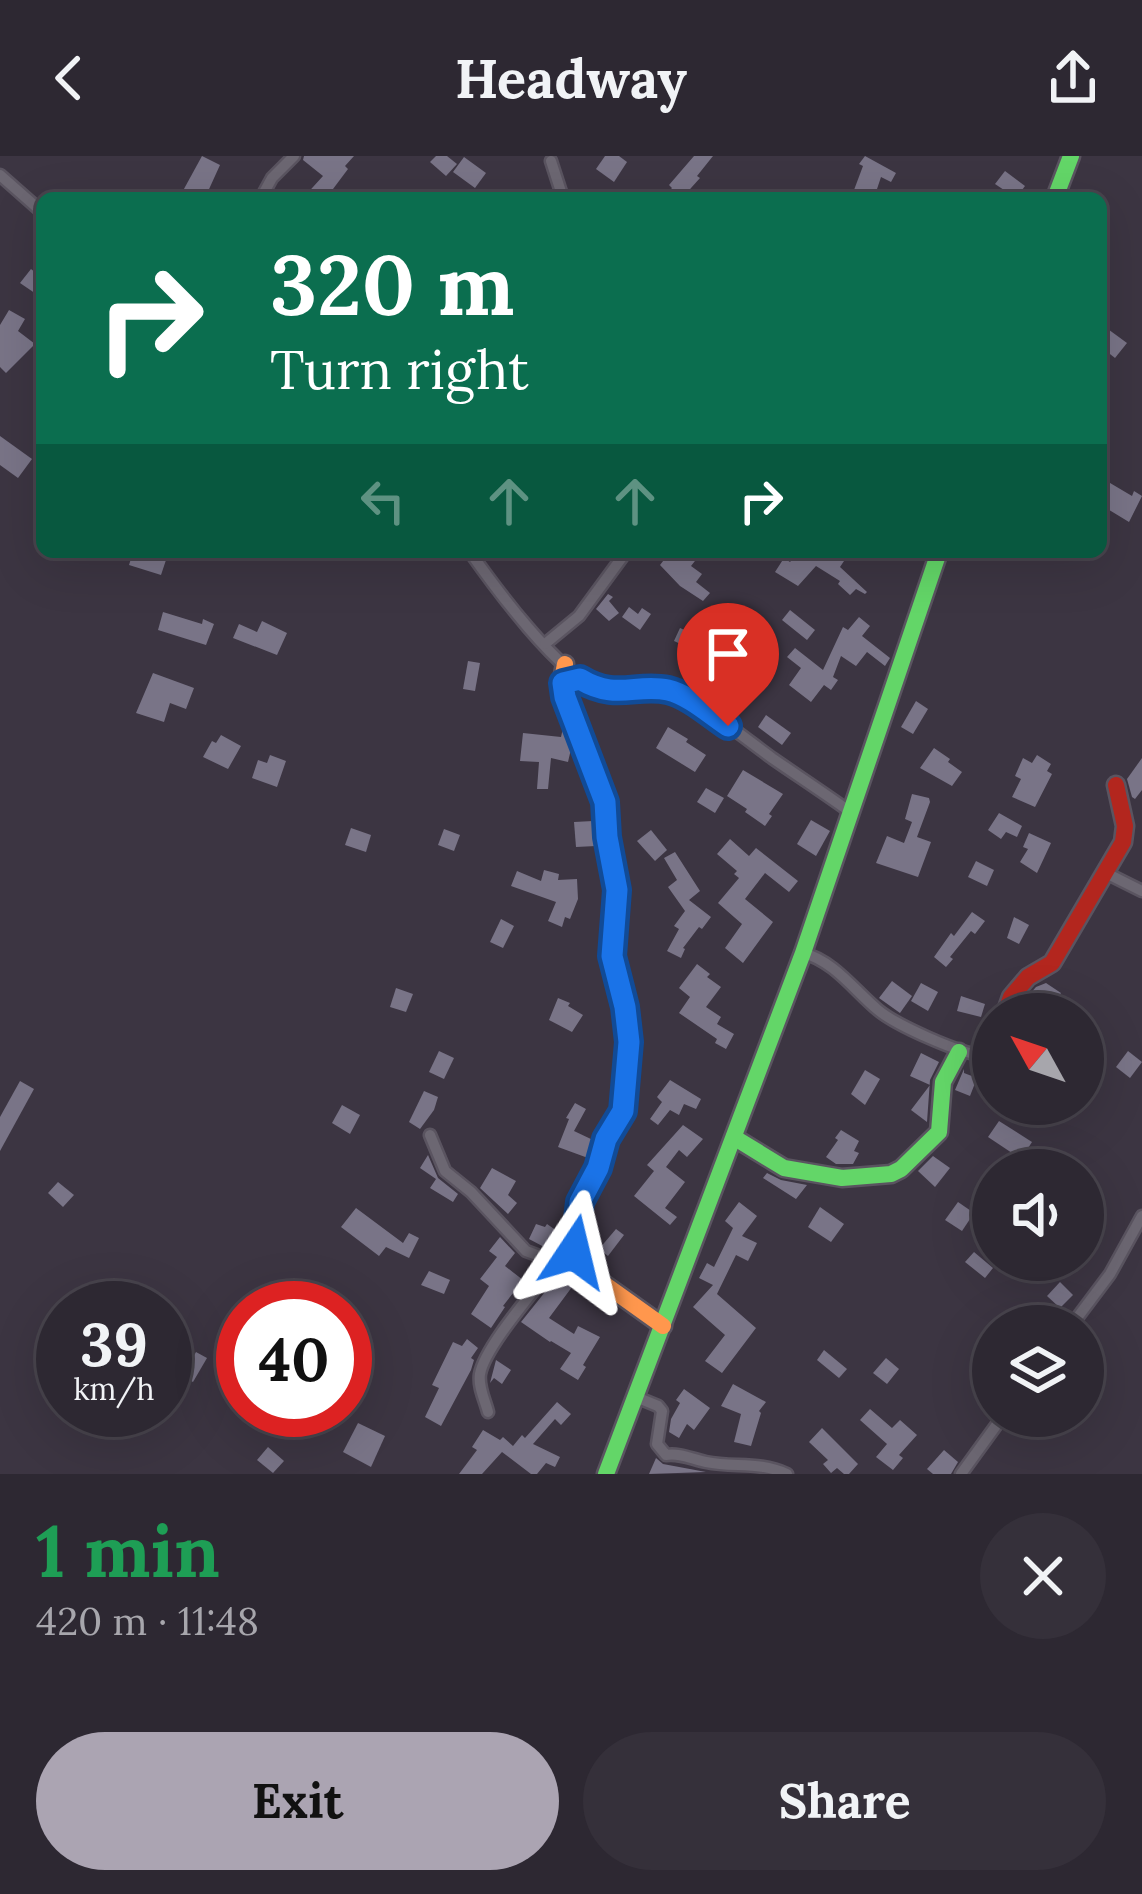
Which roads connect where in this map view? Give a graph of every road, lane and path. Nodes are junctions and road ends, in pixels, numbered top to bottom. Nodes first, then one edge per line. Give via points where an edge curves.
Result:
1 (294, 156) edge
2 (1071, 156) edge
3 (551, 161) dead end
4 (0, 175) edge
5 (264, 192) edge
6 (561, 192) edge
7 (1057, 192) edge
8 (36, 207) edge
9 (474, 558) edge
10 (622, 558) edge
11 (937, 558) edge
12 (545, 644) junction
13 (570, 675) junction
14 (1116, 785) dead end
15 (849, 811) junction
16 (1106, 873) junction
17 (1142, 891) edge
18 (803, 953) junction
19 (1014, 993) edge
20 (959, 1052) junction
21 (972, 1054) edge
22 (430, 1135) dead end
23 (735, 1138) junction
24 (1142, 1216) edge
25 (556, 1262) junction
26 (578, 1262) junction
27 (1087, 1305) edge
28 (663, 1326) junction
29 (635, 1397) junction
30 (488, 1412) dead end
31 (988, 1437) edge
32 (606, 1474) edge
33 (787, 1474) edge
34 (961, 1474) edge

1 - 5 street
2 - 7 street
3 - 6 street
4 - 8 street
9 - 12 street
10 - 12 street via 579,616
11 - 15 street
12 - 13 street
13 - 15 street via 606,689 676,692
13 - 26 street via 565,697 605,802 617,890 612,956 629,1042 623,1111 580,1202
14 - 16 street via 1125,834
15 - 18 street
16 - 17 street
16 - 19 street via 1052,962
18 - 20 street via 821,958 892,1021
18 - 23 street
20 - 21 street
20 - 23 street via 943,1082 939,1132 891,1174 842,1178 784,1168
22 - 25 street via 445,1171 526,1251
23 - 28 street
24 - 27 street
25 - 26 street
25 - 30 street via 481,1370
26 - 28 street
28 - 29 street
29 - 32 street
29 - 33 street via 662,1411 657,1444 666,1456
31 - 34 street

